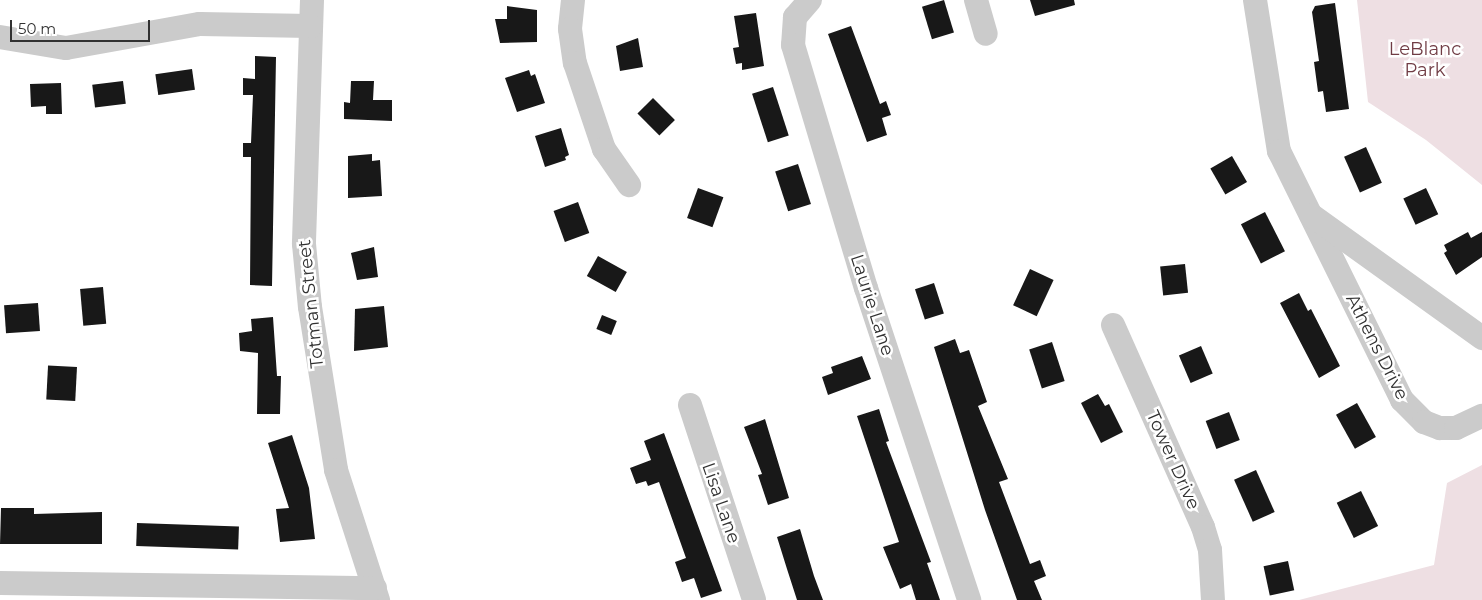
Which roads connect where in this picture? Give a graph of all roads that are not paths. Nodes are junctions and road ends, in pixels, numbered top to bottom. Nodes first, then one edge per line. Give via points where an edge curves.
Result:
1 (312, 0) edge
2 (573, 0) edge
3 (976, 0) edge
4 (1255, 0) edge
5 (806, 5) edge
6 (311, 26) junction
7 (986, 34) dead end
8 (0, 37) edge
9 (628, 185) dead end
10 (1308, 212) junction
11 (1113, 325) dead end
12 (1482, 338) edge
13 (690, 405) dead end
14 (1482, 416) edge
15 (0, 583) edge
16 (218, 593) edge
17 (377, 594) edge
18 (754, 600) edge
19 (969, 600) edge
20 (1214, 600) edge

1 - 6 street, Totman Street
2 - 9 street via 570,29 575,63 604,149
3 - 7 street
4 - 10 street, Athens Drive via 1279,151
5 - 19 street, Laurie Lane via 795,17 793,45 866,288
6 - 8 street via 200,24 66,48
6 - 17 street, Totman Street via 304,244 310,307 336,470
10 - 12 street, Athens Drive
10 - 14 street, Athens Drive via 1412,413 1440,428 1456,428
11 - 20 street, Tower Drive via 1203,527 1210,550
13 - 18 street, Lisa Lane
15 - 16 street
16 - 17 street

